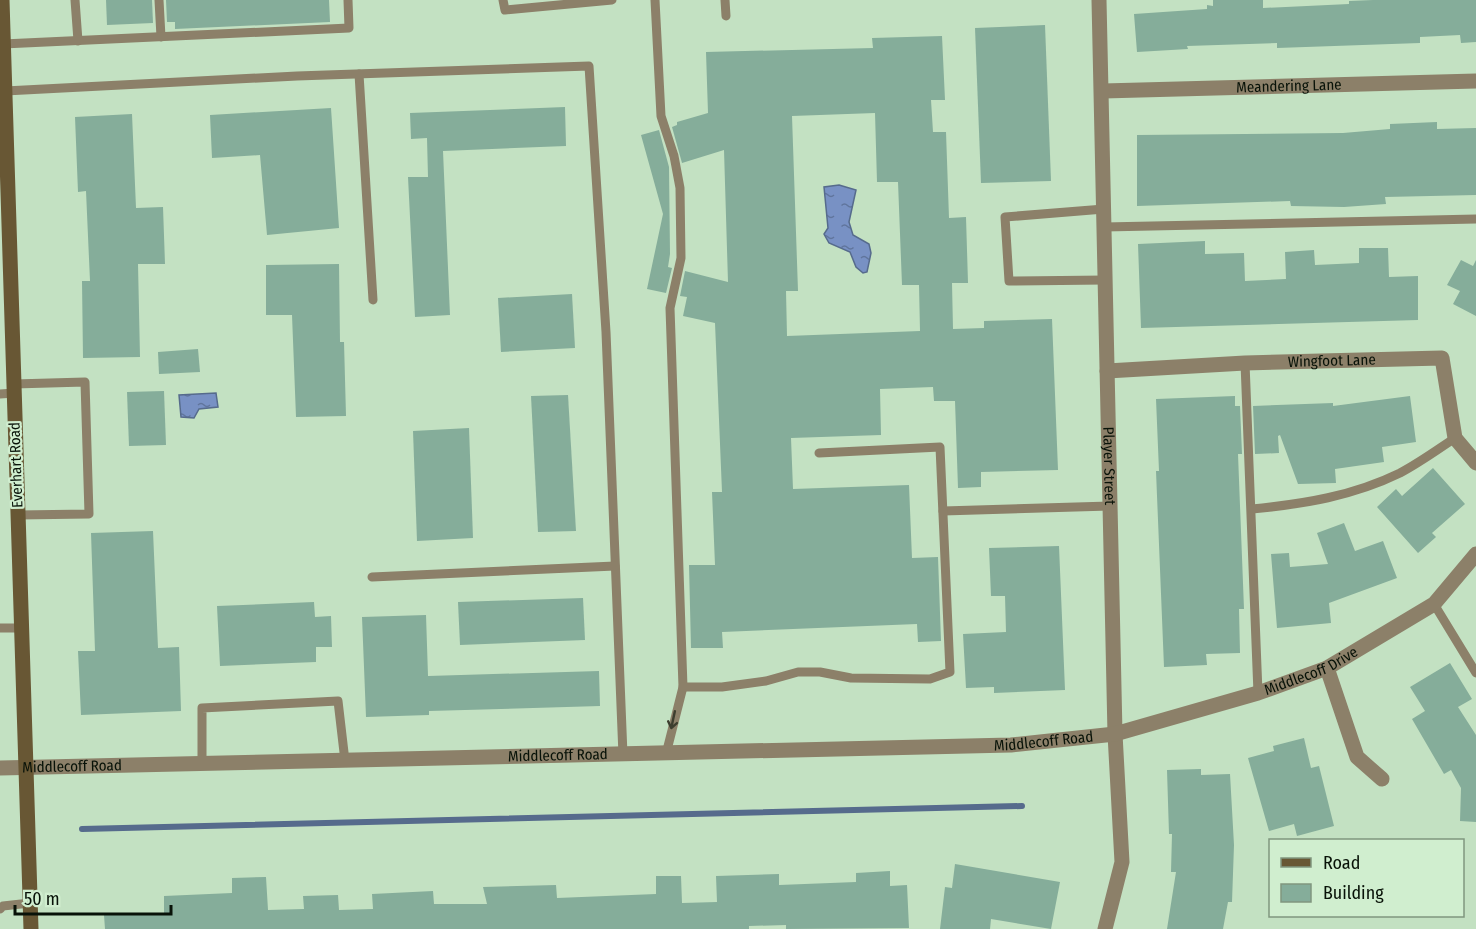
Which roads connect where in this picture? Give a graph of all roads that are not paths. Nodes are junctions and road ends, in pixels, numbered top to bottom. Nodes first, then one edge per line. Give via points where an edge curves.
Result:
1 (2, 0) edge
2 (75, 0) edge
3 (159, 0) edge
4 (348, 0) edge
5 (503, 0) edge
6 (535, 0) edge
7 (612, 0) edge
8 (655, 0) edge
9 (725, 0) edge
10 (1100, 0) edge
11 (527, 9) junction
12 (726, 16) dead end
13 (161, 37) junction
14 (78, 41) junction
15 (3, 44) junction
16 (358, 74) junction
17 (1476, 81) edge
18 (3, 85) edge
19 (1103, 91) junction
20 (1104, 210) junction
21 (4, 213) edge
22 (1476, 219) edge
23 (1104, 227) junction
24 (1105, 280) junction
25 (373, 300) dead end
26 (1245, 363) junction
27 (1107, 371) junction
28 (9, 390) edge
29 (1455, 438) junction
30 (819, 453) dead end
31 (1476, 463) edge
32 (1110, 506) junction
33 (1252, 509) junction
34 (943, 511) junction
35 (18, 515) junction
36 (1476, 554) edge
37 (615, 566) junction
38 (372, 577) dead end
39 (1434, 604) junction
40 (0, 628) edge
41 (21, 628) junction
42 (1327, 668) junction
43 (1476, 673) edge
44 (683, 687) junction
45 (1258, 693) junction
46 (1115, 734) junction
47 (666, 754) junction
48 (623, 755) junction
49 (345, 761) junction
50 (202, 765) junction
51 (0, 768) edge
52 (26, 769) junction
53 (1382, 779) dead end
54 (30, 903) junction
55 (1, 906) edge
56 (31, 929) edge
57 (1105, 929) edge

1 - 15 main road, Everhart Road
2 - 14 lane
3 - 13 lane
4 - 13 lane via 349,28
5 - 11 lane via 505,10
6 - 11 lane
7 - 11 lane
8 - 44 lane via 662,116 681,188 681,258 670,308
9 - 12 lane
10 - 19 street, Player Street
13 - 14 lane
14 - 15 lane
15 - 18 main road, Everhart Road
16 - 18 lane
16 - 25 lane
16 - 37 lane via 589,66 606,332
17 - 19 street, Meandering Lane
18 - 21 main road, Everhart Road
19 - 20 street, Player Street
20 - 23 street, Player Street
20 - 24 lane via 1005,217 1009,281
21 - 28 main road, Everhart Road
22 - 23 lane
23 - 24 street, Player Street
24 - 27 street, Player Street
26 - 27 street, Wingfoot Lane
26 - 29 street, Wingfoot Lane via 1442,358
26 - 33 lane
27 - 32 street, Player Street
28 - 35 main road, Everhart Road
28 - 35 lane via 85,382 89,514
29 - 31 street
29 - 33 lane via 1401,472 1355,491 1309,504
30 - 34 lane via 940,447
32 - 34 lane
32 - 46 street, Player Street
33 - 45 lane
34 - 44 lane via 950,672 930,679 851,678 798,672 722,687
35 - 41 main road, Everhart Road
36 - 39 street, Middlecoff Drive
37 - 38 lane
37 - 48 lane
39 - 42 street, Middlecoff Drive
39 - 43 lane
40 - 41 lane
41 - 52 main road, Everhart Road
42 - 45 street, Middlecoff Drive
42 - 53 street via 1357,757
44 -> 47 lane
45 - 46 street, Middlecoff Drive
46 - 47 street, Middlecoff Road via 1011,745
46 - 57 street, Player Street via 1122,862
47 - 48 street, Middlecoff Road
48 - 49 street, Middlecoff Road
49 - 50 street, Middlecoff Road
49 - 50 lane via 338,701 202,708
50 - 52 street, Middlecoff Road
51 - 52 street, Middlecoff Road
52 - 54 main road, Everhart Road
54 - 55 lane
54 - 56 main road, Everhart Road

